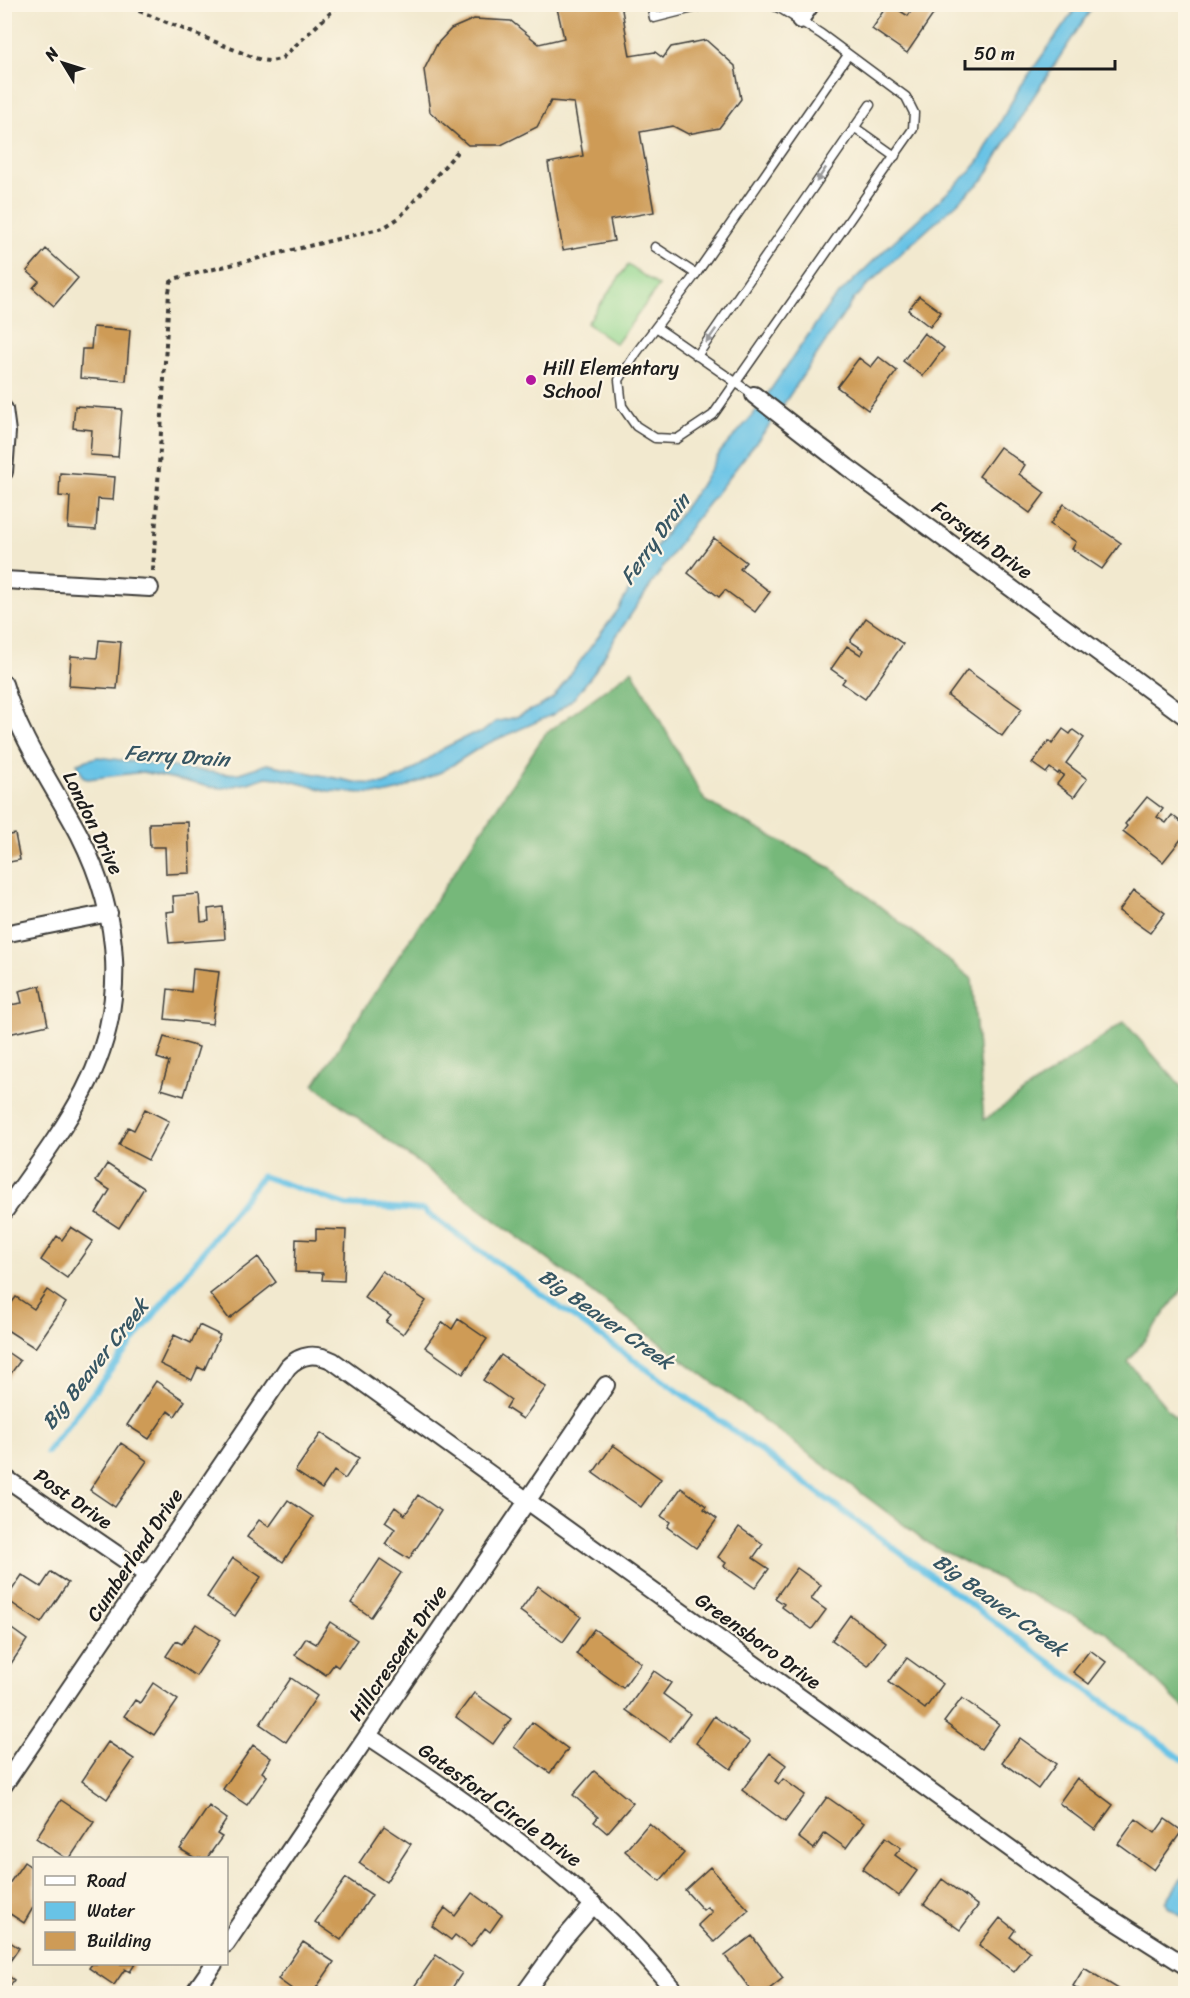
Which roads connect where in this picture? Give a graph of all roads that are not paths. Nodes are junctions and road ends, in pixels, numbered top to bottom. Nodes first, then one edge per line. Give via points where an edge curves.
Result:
1 (651, 4) edge
2 (709, 4) edge
3 (770, 4) edge
4 (811, 4) edge
5 (800, 20) junction
6 (848, 55) junction
7 (870, 105) dead end
8 (854, 127) junction
9 (895, 156) junction
10 (655, 247) dead end
11 (696, 273) junction
12 (656, 327) junction
13 (696, 357) junction
14 (736, 384) junction
15 (757, 397) joint
16 (4, 409) edge
17 (4, 472) edge
18 (4, 580) edge
19 (151, 582) road end
20 (4, 684) edge
21 (1185, 717) edge
22 (109, 913) junction
23 (4, 934) edge
24 (4, 1212) edge
25 (305, 1356) joint
26 (606, 1385) dead end
27 (4, 1477) edge
28 (526, 1501) junction
29 (147, 1575) junction
30 (368, 1736) junction
31 (4, 1785) edge
32 (594, 1904) junction
33 (228, 1941) edge
34 (212, 1965) edge
35 (1185, 1966) edge
36 (193, 1994) edge
37 (524, 1994) edge
38 (677, 1994) edge

1 - 2 lane via 654,18
3 - 5 lane
4 - 5 street
5 - 6 lane
6 - 9 lane via 906,97 914,113 913,129
6 - 11 lane
7 - 8 lane
8 - 9 lane
8 -> 13 lane
9 - 14 lane
10 - 11 lane
11 - 12 lane
12 - 13 lane
12 - 14 lane via 619,380 622,406 636,426 655,438 677,439 713,415
13 - 14 lane
14 - 15 lane
15 - 21 street, Forsyth Drive
16 - 17 street
18 - 19 street
20 - 22 street, London Drive via 25,737 92,862
22 - 23 street
22 - 24 street, London Drive via 113,993 99,1057 75,1108
25 - 28 street, Greensboro Drive via 333,1360
25 - 29 street, Cumberland Drive via 288,1367
26 - 28 street, Hillcrescent Drive
27 - 29 street, Post Drive
28 - 30 street, Hillcrescent Drive
28 - 35 street, Greensboro Drive via 1079,1898
29 - 31 street, Cumberland Drive
30 - 32 street, Gatesford Circle Drive via 507,1831
30 - 33 street, Hillcrescent Drive
32 - 37 street
32 - 38 street, Gatesford Circle Drive
34 - 36 street

